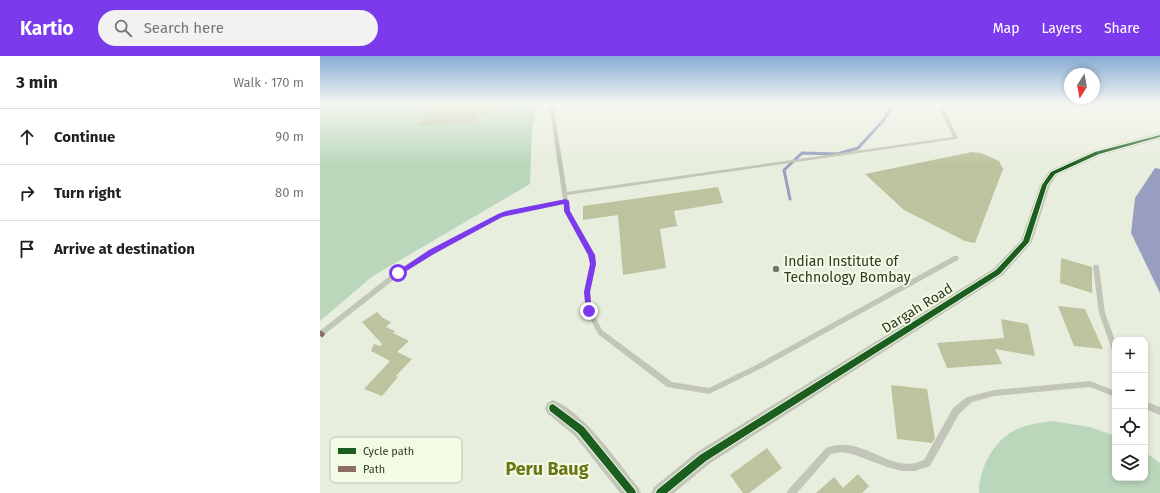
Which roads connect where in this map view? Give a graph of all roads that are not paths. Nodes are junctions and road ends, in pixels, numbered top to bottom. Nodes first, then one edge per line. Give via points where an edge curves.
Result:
1 (555, 123) edge
2 (949, 123) edge
3 (1160, 136) edge
4 (565, 194) junction
5 (566, 201) junction
6 (956, 258) dead end
7 (1096, 267) dead end
8 (323, 332) dead end
9 (1112, 341) edge
10 (1112, 393) edge
11 (1148, 406) edge
12 (553, 408) dead end
13 (1160, 411) edge
14 (632, 493) edge
15 (660, 493) edge
16 (791, 493) edge

1 - 4 lane
2 - 4 lane via 956,138
3 - 15 street, Dargah Road via 1097,153 1053,173 1045,184 1026,242 998,272 703,458
4 - 5 lane
5 - 6 lane via 567,211 592,255 593,264 587,292 589,311 600,332 670,385 709,391 758,367
5 - 8 lane via 506,213 431,252 398,273
7 - 9 lane via 1102,313
10 - 16 lane via 1090,384 994,393 970,399 956,411 927,463 919,467 906,467 837,447 829,451
11 - 13 lane
12 - 14 street via 581,430

